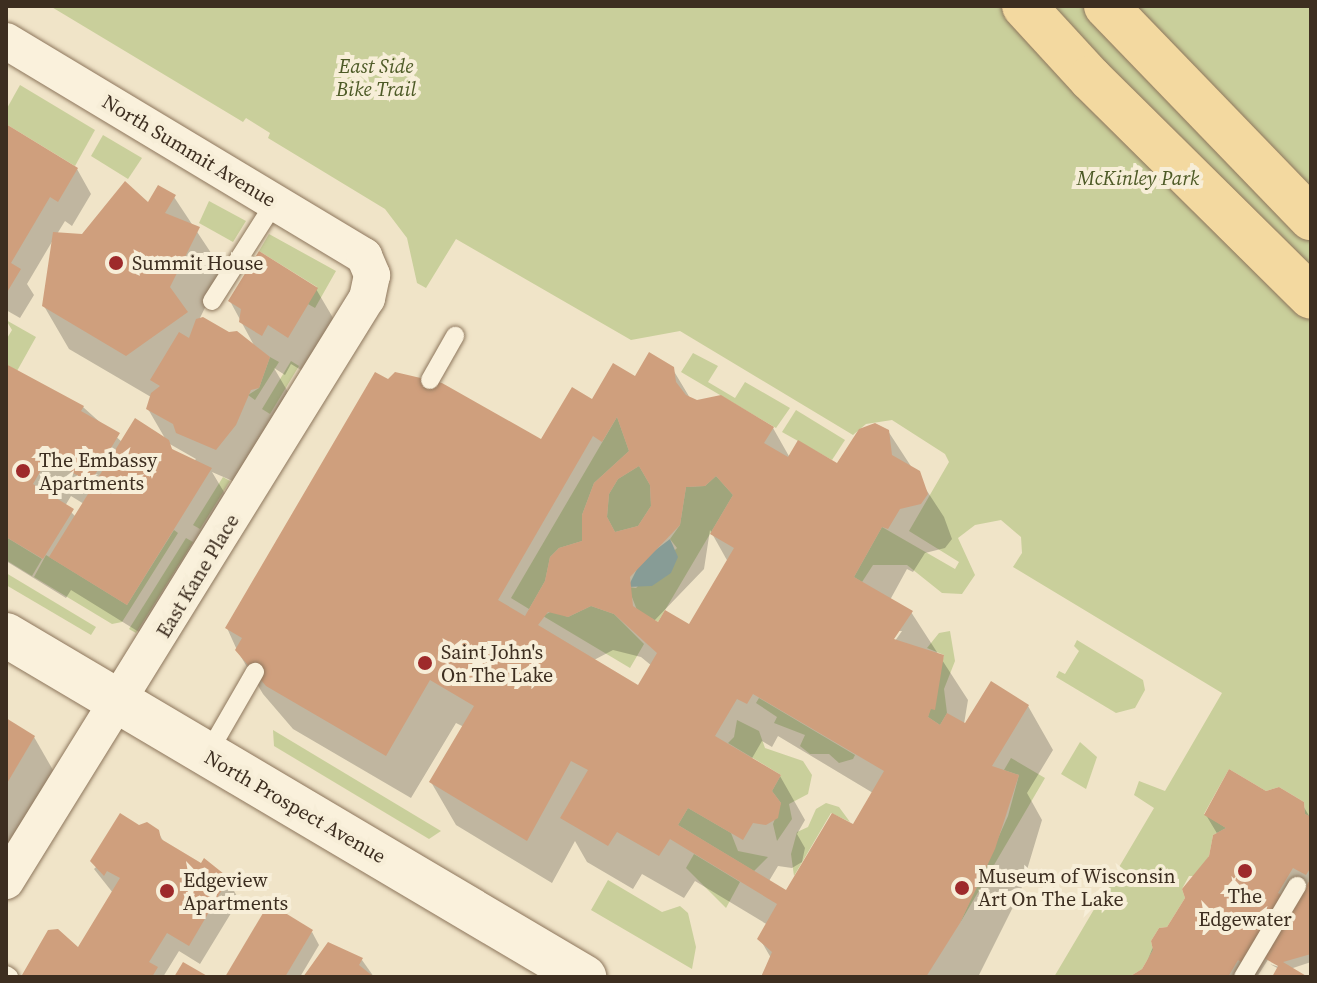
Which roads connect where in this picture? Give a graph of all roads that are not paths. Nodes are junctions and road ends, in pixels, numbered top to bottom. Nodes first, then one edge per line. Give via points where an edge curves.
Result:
1 (1024, 6) edge
2 (1106, 6) edge
3 (6, 41) edge
4 (275, 202) junction
5 (1311, 218) edge
6 (370, 264) joint
7 (1311, 297) edge
8 (212, 301) dead end
9 (455, 336) dead end
10 (430, 380) dead end
11 (6, 635) edge
12 (255, 672) dead end
13 (119, 703) junction
14 (207, 755) junction
15 (6, 881) edge
16 (1297, 886) dead end
17 (584, 977) edge
18 (1243, 977) edge

1 - 7 main road
2 - 5 main road
3 - 4 street, North Summit Avenue
4 - 6 street, North Summit Avenue
4 - 8 lane
6 - 13 street, East Kane Place via 367,298
9 - 10 lane
11 - 13 main road, North Prospect Avenue
12 - 14 lane
13 - 14 main road, North Prospect Avenue
13 - 15 street, East Kane Place
14 - 17 main road, North Prospect Avenue
16 - 18 lane

